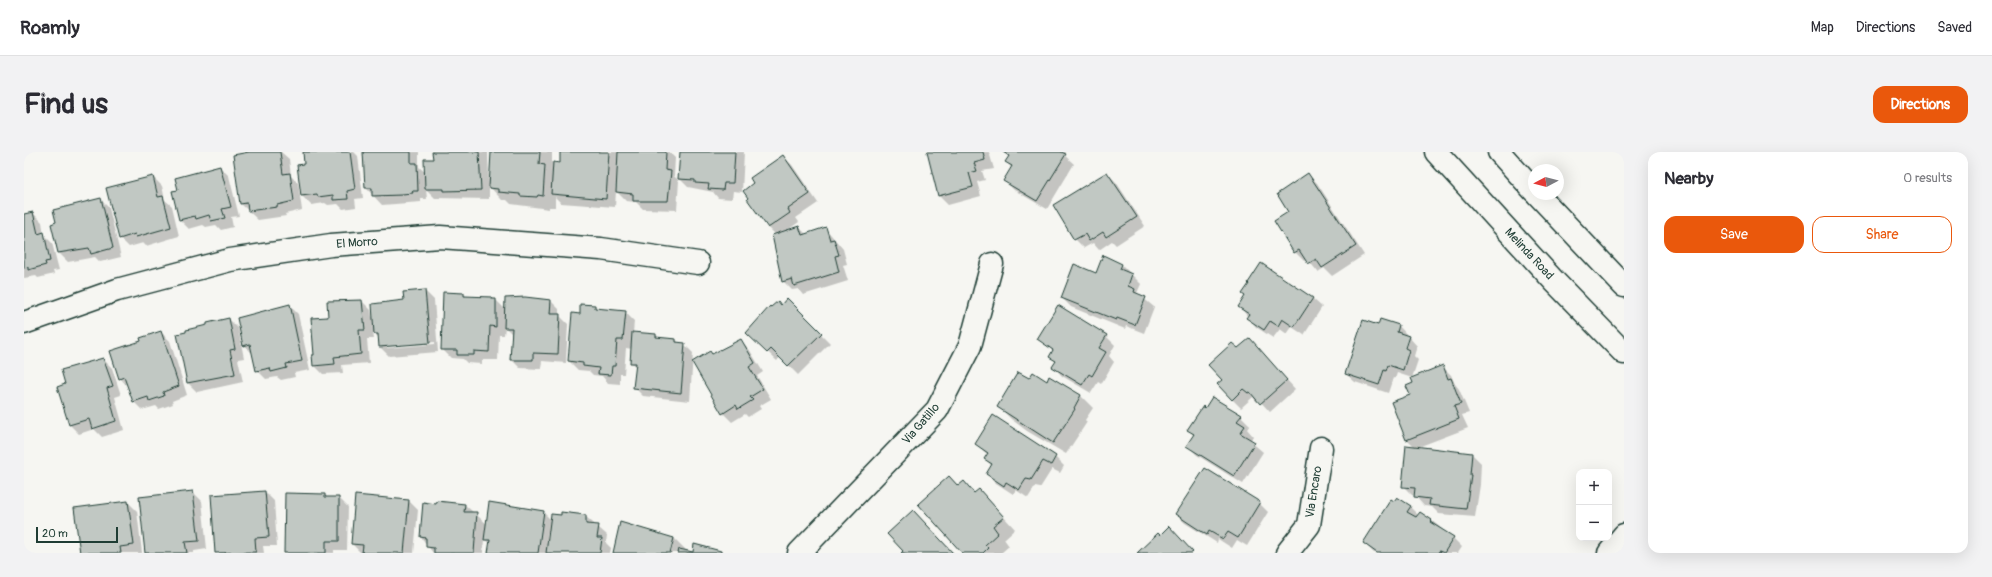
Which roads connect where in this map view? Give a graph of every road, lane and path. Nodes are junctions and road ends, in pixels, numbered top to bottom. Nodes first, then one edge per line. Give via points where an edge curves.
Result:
1 (1436, 152) edge
2 (1499, 152) edge
3 (1528, 184) edge
4 (1543, 200) edge
5 (698, 263) dead end
6 (992, 264) dead end
7 (1624, 286) edge
8 (24, 323) edge
9 (1624, 353) edge
10 (1321, 448) dead end
11 (1624, 534) edge
12 (799, 553) edge
13 (1287, 553) edge
14 (1608, 553) edge

1 - 9 street, Melinda Road
2 - 3 street
4 - 7 street
5 - 8 street, El Morro via 601,249 440,237 330,245 230,260 117,290
6 - 12 street, Via Gatillo via 970,346 937,410
10 - 13 street, Via Encaro via 1309,525
11 - 14 street

